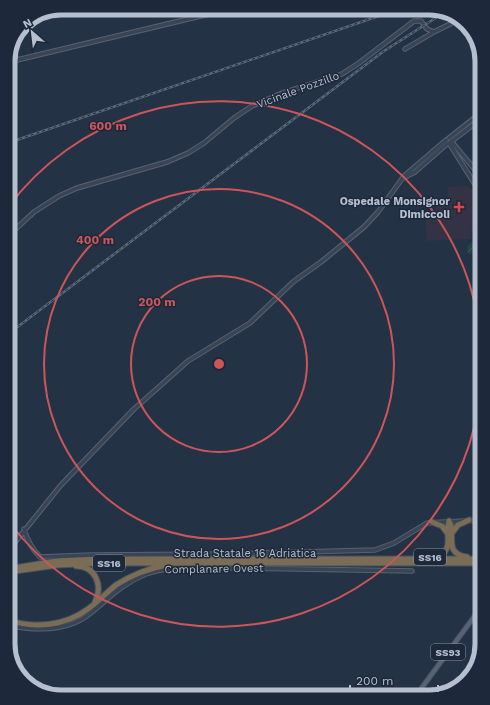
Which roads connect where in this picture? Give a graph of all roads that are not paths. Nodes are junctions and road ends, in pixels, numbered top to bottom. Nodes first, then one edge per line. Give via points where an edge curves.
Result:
1 (205, 15) edge
2 (454, 22) edge
3 (434, 32) junction
4 (406, 50) dead end
5 (15, 56) edge
6 (17, 60) joint
7 (475, 118) edge
8 (475, 123) edge
9 (449, 141) junction
10 (475, 170) edge
11 (475, 177) edge
12 (472, 180) junction
13 (475, 184) edge
14 (15, 230) edge
15 (469, 520) junction
16 (475, 520) edge
17 (449, 521) junction
18 (432, 522) junction
19 (24, 529) junction
20 (450, 535) junction
21 (15, 541) edge
22 (475, 558) edge
23 (397, 559) junction
24 (475, 559) edge
25 (310, 561) junction
26 (201, 562) junction
27 (475, 563) edge
28 (40, 567) junction
29 (15, 568) edge
30 (15, 571) edge
31 (412, 571) dead end
32 (94, 604) junction
33 (475, 616) edge
34 (15, 621) edge
35 (15, 626) edge
36 (420, 690) edge

1 - 6 street
2 - 3 street
3 - 4 street
3 - 14 street, Vicinale Pozzillo via 421,21 414,21 359,64 342,74 282,93 252,106 188,153 59,196 34,212
5 - 6 street
7 - 9 street
8 - 9 street
9 - 10 street
9 - 12 street
9 - 19 street via 403,178 364,227 293,282 250,323 188,362 134,409 68,476
11 - 12 street
12 - 13 street
15 - 16 street
15 - 17 street
15 - 20 highway, SS16 via 456,526
17 - 18 street
17 - 20 highway, SS16
18 - 19 street via 422,525 392,544 375,550 225,554 40,557 34,552
18 - 20 highway, SS16
19 - 21 street
20 - 22 highway, SS16 via 452,545 458,554
20 - 23 highway, SS16 via 448,547 439,555
23 - 24 highway, Strada Statale 16 Adriatica / SS16
23 - 25 highway, Strada Statale 16 Adriatica / SS16
25 - 26 highway, Strada Statale 16 Adriatica / SS16
25 - 27 highway, Strada Statale 16 Adriatica / SS16
25 - 29 highway, Strada Statale 16 Adriatica / SS16 via 78,560 45,562
26 - 28 highway, Strada Statale 16 Adriatica / SS16 via 79,563
26 - 32 highway, SS16 via 166,566 143,572 115,586
28 - 30 highway, Strada Statale 16 Adriatica / SS16
28 - 32 highway, SS16 via 79,566 90,570 99,586
31 - 35 street, Complanare Ovest via 212,568 161,570 124,585 91,613 71,623 43,630
32 - 34 highway, SS16 via 80,614 55,623 30,624
33 - 36 main road, SS93

